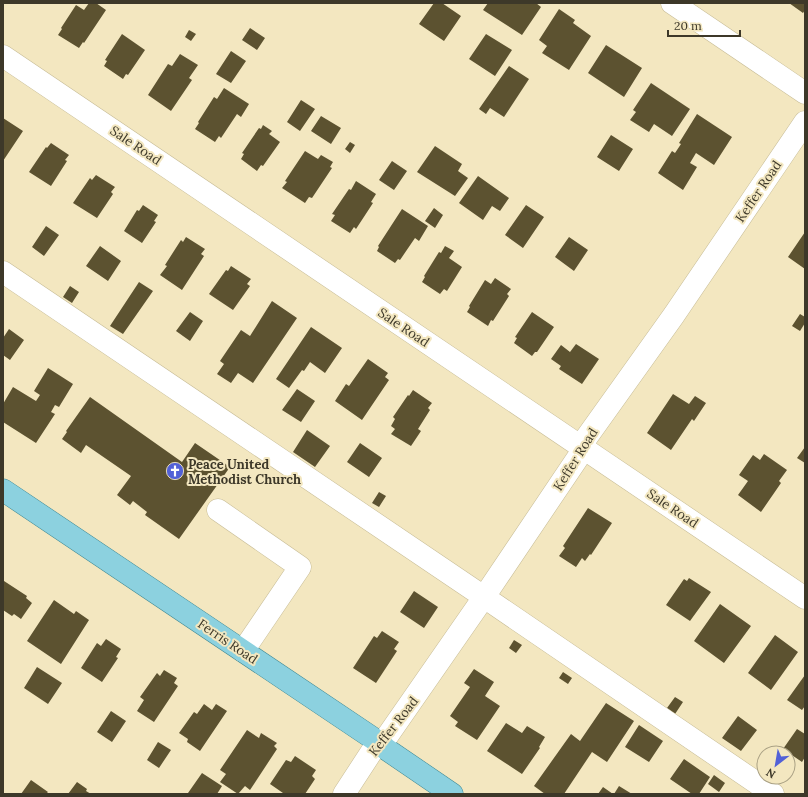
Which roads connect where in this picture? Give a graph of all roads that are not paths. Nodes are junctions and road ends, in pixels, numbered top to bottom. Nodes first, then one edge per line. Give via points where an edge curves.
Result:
1 (672, 3) edge
2 (3, 56) edge
3 (805, 93) edge
4 (805, 122) edge
5 (3, 272) edge
6 (582, 448) junction
7 (3, 490) edge
8 (218, 510) dead end
9 (484, 597) junction
10 (805, 598) edge
11 (243, 651) junction
12 (380, 743) junction
13 (344, 794) edge
14 (452, 794) edge
15 (773, 794) edge

1 - 3 street
2 - 6 street, Sale Road
4 - 6 street, Keffer Road via 584,441
5 - 9 street
6 - 9 street, Keffer Road
6 - 10 street, Sale Road
7 - 11 main road, Ferris Road
8 - 11 street via 300,567
9 - 12 street, Keffer Road
9 - 15 street
11 - 12 main road, Ferris Road
12 - 13 street, Keffer Road via 374,748
12 - 14 main road, Ferris Road

